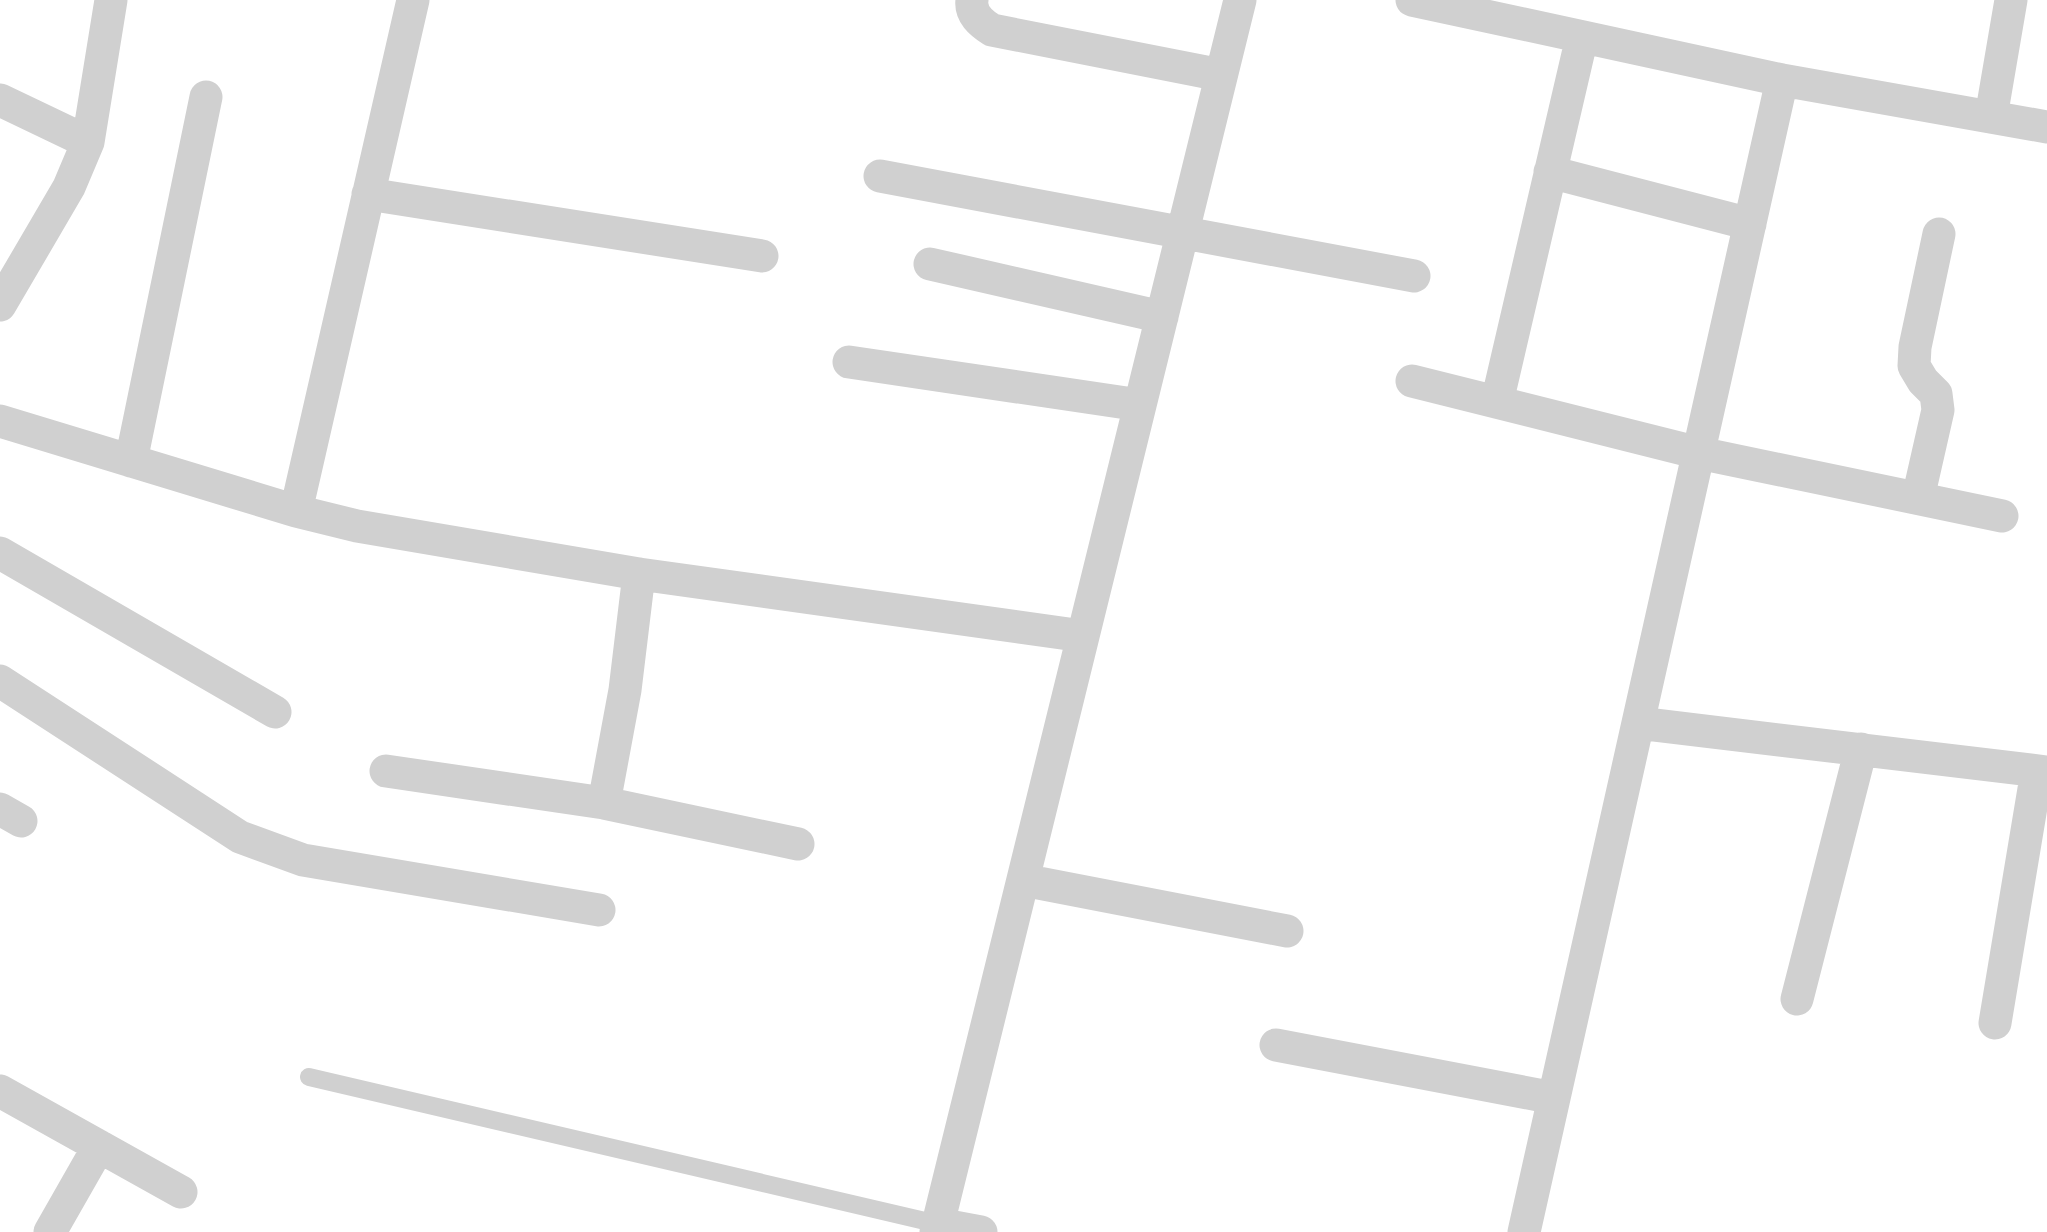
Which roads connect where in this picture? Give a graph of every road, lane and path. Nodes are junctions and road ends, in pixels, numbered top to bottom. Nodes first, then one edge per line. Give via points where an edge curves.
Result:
1 (111, 0) edge
2 (413, 0) edge
3 (972, 0) edge
4 (1240, 0) edge
5 (1412, 0) edge
6 (2011, 0) edge
7 (1582, 37) junction
8 (1221, 75) junction
9 (1782, 80) junction
10 (206, 97) dead end
11 (0, 100) edge
12 (1990, 117) junction
13 (2047, 127) edge
14 (88, 142) junction
15 (1550, 172) junction
16 (880, 176) dead end
17 (368, 194) junction
18 (1750, 224) junction
19 (1182, 232) junction
20 (1940, 234) dead end
21 (762, 256) dead end
22 (930, 264) dead end
23 (1414, 276) dead end
24 (0, 305) edge
25 (1162, 316) junction
26 (849, 362) dead end
27 (1412, 381) dead end
28 (1497, 402) junction
29 (1140, 405) junction
30 (1, 423) edge
31 (1698, 453) junction
32 (131, 461) junction
33 (1918, 498) junction
34 (296, 511) junction
35 (2002, 516) dead end
36 (0, 553) edge
37 (639, 574) junction
38 (1083, 636) junction
39 (0, 681) edge
40 (275, 712) dead end
41 (1638, 723) junction
42 (1861, 749) junction
43 (386, 771) dead end
44 (2042, 771) edge
45 (604, 803) junction
46 (798, 844) dead end
47 (1023, 880) junction
48 (599, 910) dead end
49 (1287, 930) dead end
50 (1797, 999) dead end
51 (1995, 1023) dead end
52 (1276, 1045) dead end
53 (309, 1077) dead end
54 (0, 1091) edge
55 (1554, 1098) junction
56 (99, 1146) junction
57 (181, 1192) dead end
58 (937, 1228) edge
59 (50, 1232) edge
60 (981, 1232) edge
61 (1524, 1232) edge

1 - 14 street
2 - 17 street
3 - 8 street via 978,20 992,30
4 - 8 street
5 - 7 street
6 - 12 street
7 - 9 street
7 - 15 street
8 - 19 street
9 - 12 street
9 - 18 street
10 - 32 street
11 - 14 street
12 - 13 street
14 - 24 street via 69,186
15 - 18 street
15 - 28 street
16 - 19 street
17 - 21 street
17 - 34 street
18 - 31 street
19 - 23 street
19 - 25 street
20 - 33 street via 1915,347 1914,366 1936,394 1938,410
22 - 25 street
25 - 29 street
26 - 29 street
27 - 28 street
28 - 31 street
29 - 38 street
30 - 32 street
31 - 33 street
31 - 41 street
32 - 34 street
33 - 35 street
34 - 37 street via 368,528
36 - 40 street
37 - 38 street
37 - 45 street via 625,690
38 - 47 street
39 - 48 street via 240,837 303,860
41 - 42 street
41 - 55 street
42 - 44 street
42 - 50 street
43 - 45 street
44 - 51 street
45 - 46 street
47 - 49 street
47 - 58 street
52 - 55 street
53 - 58 lane
54 - 56 street
55 - 61 street
56 - 57 street
56 - 59 street
58 - 60 street

